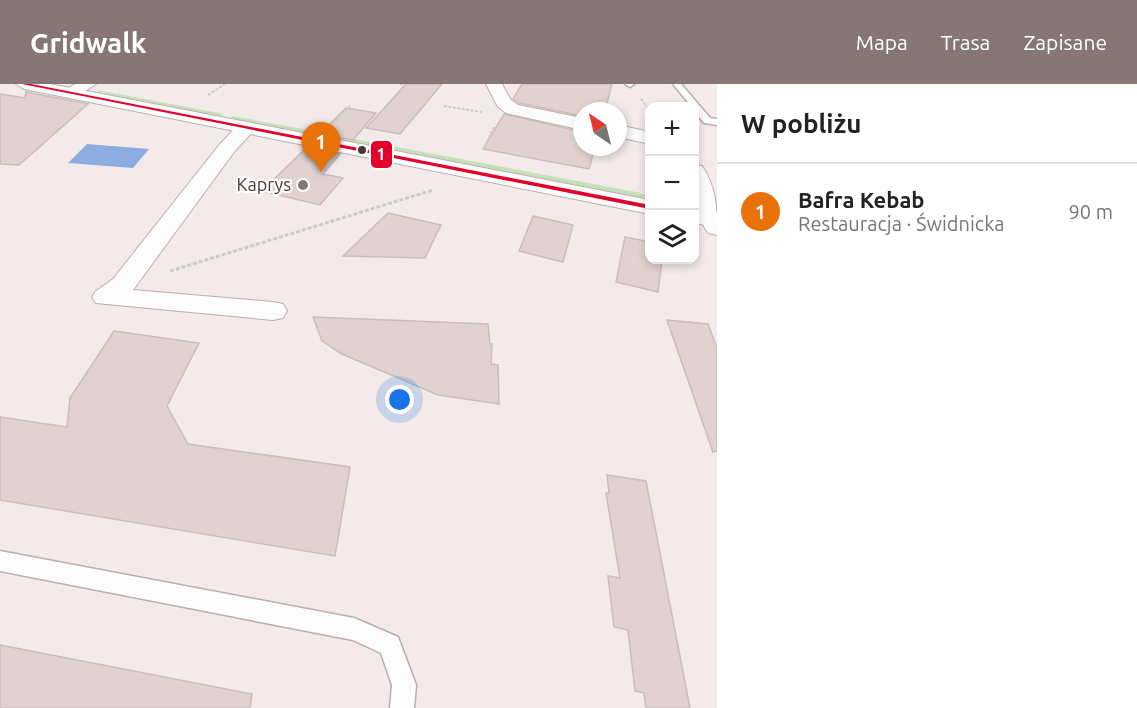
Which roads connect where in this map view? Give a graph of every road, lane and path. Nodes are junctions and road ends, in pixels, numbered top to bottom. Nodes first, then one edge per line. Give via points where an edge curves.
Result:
1 (24, 84) edge
2 (88, 84) edge
3 (400, 84) edge
4 (494, 84) edge
5 (677, 84) edge
6 (406, 85) edge
7 (70, 93) junction
8 (444, 106) dead end
9 (487, 113) dead end
10 (573, 122) edge
11 (717, 122) edge
12 (495, 123) dead end
13 (246, 128) junction
14 (627, 133) edge
15 (645, 137) edge
16 (482, 150) dead end
17 (699, 187) edge
18 (439, 188) dead end
19 (645, 206) edge
20 (710, 221) edge
21 (123, 285) junction
22 (273, 311) dead end
23 (0, 561) edge
24 (402, 708) edge

1 - 7 street
2 - 7 street
3 - 6 path
4 - 10 street via 512,109
5 - 11 lane via 707,122
7 - 13 street
8 - 9 path
12 - 16 path
13 - 19 street
13 - 21 street
14 - 15 street
17 - 20 street
18 - 21 path
21 - 22 street via 106,297
23 - 24 lane via 354,629 390,645 404,684

